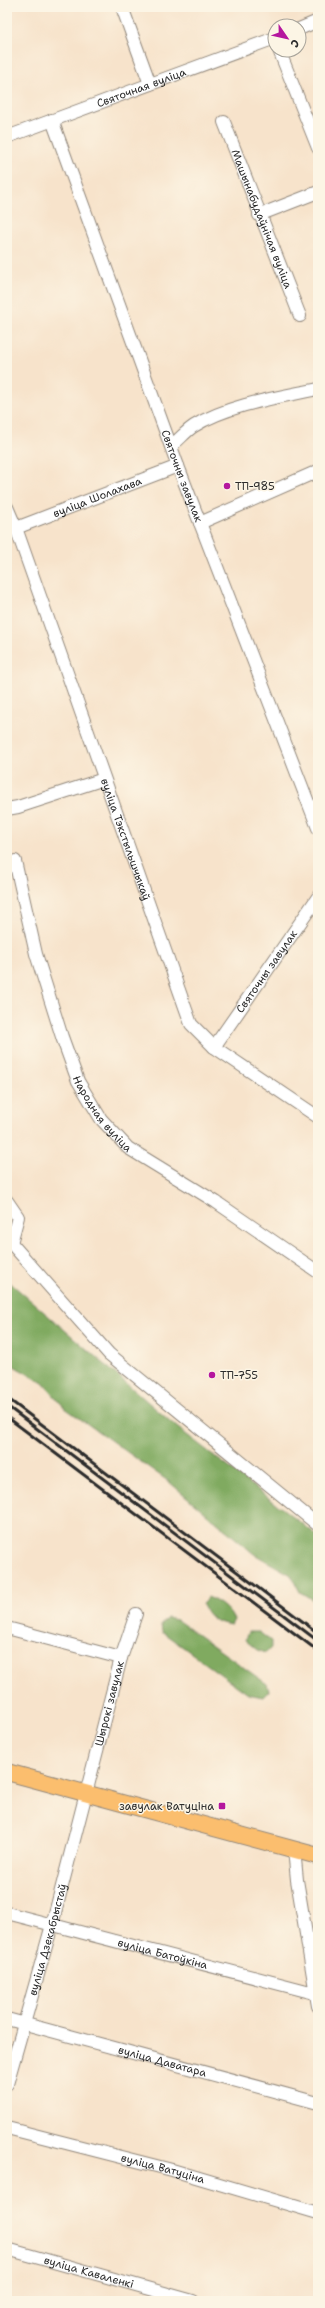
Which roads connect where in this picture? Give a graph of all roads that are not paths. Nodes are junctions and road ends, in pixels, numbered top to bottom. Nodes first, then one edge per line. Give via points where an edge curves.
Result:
1 (122, 7) edge
2 (318, 21) edge
3 (307, 26) edge
4 (267, 42) edge
5 (282, 58) edge
6 (150, 84) junction
7 (52, 120) junction
8 (224, 122) dead end
9 (7, 137) edge
10 (318, 148) edge
11 (318, 192) edge
12 (259, 215) junction
13 (300, 316) dead end
14 (318, 389) edge
15 (171, 446) junction
16 (178, 466) junction
17 (318, 471) edge
18 (7, 507) edge
19 (200, 522) junction
20 (16, 528) junction
21 (104, 779) junction
22 (7, 809) edge
23 (318, 828) edge
24 (15, 861) dead end
25 (318, 897) edge
26 (214, 1047) junction
27 (318, 1117) edge
28 (7, 1201) edge
29 (9, 1244) edge
30 (318, 1272) edge
31 (318, 1525) edge
32 (136, 1614) dead end
33 (7, 1628) edge
34 (121, 1658) junction
35 (7, 1772) edge
36 (86, 1793) junction
37 (294, 1849) junction
38 (318, 1856) edge
39 (7, 1913) edge
40 (52, 1926) junction
41 (317, 1994) edge
42 (318, 2006) edge
43 (7, 2019) edge
44 (24, 2023) junction
45 (7, 2084) edge
46 (318, 2103) edge
47 (7, 2128) edge
48 (318, 2214) edge
49 (7, 2249) edge
50 (193, 2301) edge

1 - 6 street
2 - 3 street
4 - 6 street, Святочная вуліца
5 - 10 street
6 - 7 street, Святочная вуліца
7 - 9 street, Святочная вуліца
7 - 15 street, Святочны завулак
8 - 12 street, Машынабудаўнічая вуліца
11 - 12 street
12 - 13 street, Машынабудаўнічая вуліца
14 - 15 street via 244,405 223,413 194,426
15 - 16 street, Святочны завулак
16 - 19 street, Святочны завулак
16 - 20 street, вуліца Шолахава
17 - 19 street
18 - 20 street, вуліца Тэкстыльшчыкаў
19 - 23 street, Святочны завулак
20 - 21 street, вуліца Тэкстыльшчыкаў
21 - 22 street
21 - 26 street, вуліца Тэкстыльшчыкаў via 191,1024
24 - 30 street, Народная вуліца via 36,954 62,1037 78,1082 102,1119 128,1148 216,1202
25 - 26 street, Святочны завулак
26 - 27 street, вуліца Тэкстыльшчыкаў
28 - 29 street via 18,1217
29 - 31 street via 110,1354
32 - 34 street, Шырокі завулак
33 - 34 street
34 - 36 street, Шырокі завулак
35 - 36 main road
36 - 37 main road
36 - 40 street, вуліца Дзекабрыстаў
37 - 38 main road
37 - 41 street
39 - 40 street, вуліца Батоўкіна
40 - 41 street, вуліца Батоўкіна
40 - 44 street, вуліца Дзекабрыстаў
41 - 42 street
43 - 44 street, вуліца Даватара
44 - 45 street, вуліца Дзекабрыстаў
44 - 46 street, вуліца Даватара
47 - 48 street, вуліца Ватуціна via 172,2170
49 - 50 street, вуліца Каваленкі

